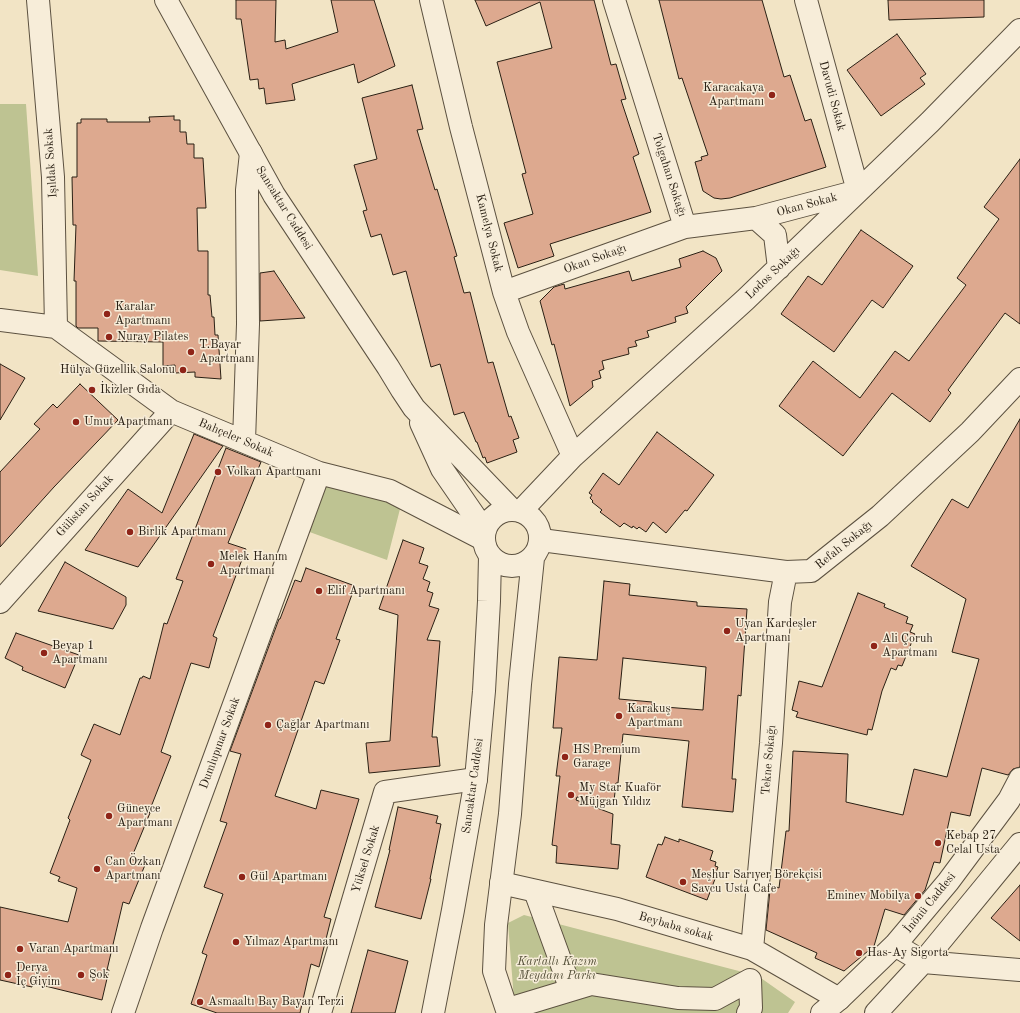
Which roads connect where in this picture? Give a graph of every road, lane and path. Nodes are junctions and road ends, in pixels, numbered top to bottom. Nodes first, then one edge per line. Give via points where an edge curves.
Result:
1 (38, 0) edge
2 (166, 0) edge
3 (431, 0) edge
4 (614, 0) edge
5 (806, 0) edge
6 (1020, 30) edge
7 (251, 153) junction
8 (858, 191) junction
9 (756, 218) junction
10 (685, 226) junction
11 (779, 268) junction
12 (504, 292) junction
13 (0, 320) edge
14 (56, 327) junction
15 (1020, 379) edge
16 (414, 408) junction
17 (171, 411) junction
18 (244, 441) junction
19 (573, 456) junction
20 (319, 473) junction
21 (516, 510) junction
22 (486, 542) junction
23 (536, 549) junction
24 (786, 572) junction
25 (0, 602) edge
26 (476, 779) junction
27 (1020, 779) edge
28 (1020, 844) edge
29 (501, 883) junction
30 (535, 891) junction
31 (895, 945) junction
32 (752, 949) junction
33 (923, 962) junction
34 (1020, 970) edge
35 (571, 990) junction
36 (840, 999) junction
37 (678, 1005) edge
38 (511, 1010) edge
39 (124, 1013) edge
40 (320, 1013) edge
41 (433, 1013) edge
42 (748, 1013) edge
43 (822, 1013) edge
44 (876, 1013) edge

1 - 14 street, Işıldak Sokak via 53,177
2 - 7 street, Sancaktar Caddesi
3 - 12 street, Kamelya Sokak
4 - 10 street, Tolgahan Sokağı
5 - 8 street, Davudi Sokak
6 - 8 street, Lodos Sokağı
7 - 16 street, Sancaktar Caddesi via 274,196
7 - 18 street via 247,190 248,324
8 - 9 street, Okan Sokak
8 - 11 street, Lodos Sokağı
9 - 10 street, Tolgahan Sokağı
9 - 11 street via 775,235
10 - 12 street, Okan Sokağı
11 - 19 street, Lodos Sokağı
12 - 19 street, Kamelya Sokak via 518,332
13 - 14 street, Bahçeler Sokak
14 - 17 street, Bahçeler Sokak
15 - 24 street, Refah Sokağı via 970,432 880,516 811,570
16 - 21 street
16 - 22 street via 442,469
17 - 18 street, Bahçeler Sokak
17 - 25 street, Gülistan Sokak
18 - 20 street, Bahçeler Sokak
19 - 21 street, Lodos Sokağı
20 - 22 street, Bahçeler Sokak via 390,491
20 - 39 street, Dumlupınar Sokak via 152,928
21 - 22 street via 503,511 488,522
21 - 23 street via 529,515 536,522 540,531
22 - 23 street via 497,562 505,566 525,564
22 - 26 street, Sancaktar Caddesi via 489,601
23 - 24 street, Refah Sokağı
23 - 29 street
24 - 32 street, Tekne Sokağı via 780,602 771,743
26 - 40 street, Yüksel Sokak via 386,792
26 - 41 street, Sancaktar Caddesi
27 - 31 street, İnönü Caddesi via 1010,800 948,882
28 - 33 street
29 - 30 street, Beybaba sokak
29 - 38 street via 494,971
30 - 32 street, Beybaba sokak via 617,909
30 - 35 street
31 - 33 street
31 - 36 street, İnönü Caddesi
32 - 36 street, Beybaba sokak
33 - 34 street
33 - 44 street
35 - 37 street via 591,984
35 - 38 street
36 - 43 street, İnönü Caddesi
37 - 42 street via 715,999 750,980 751,1008

